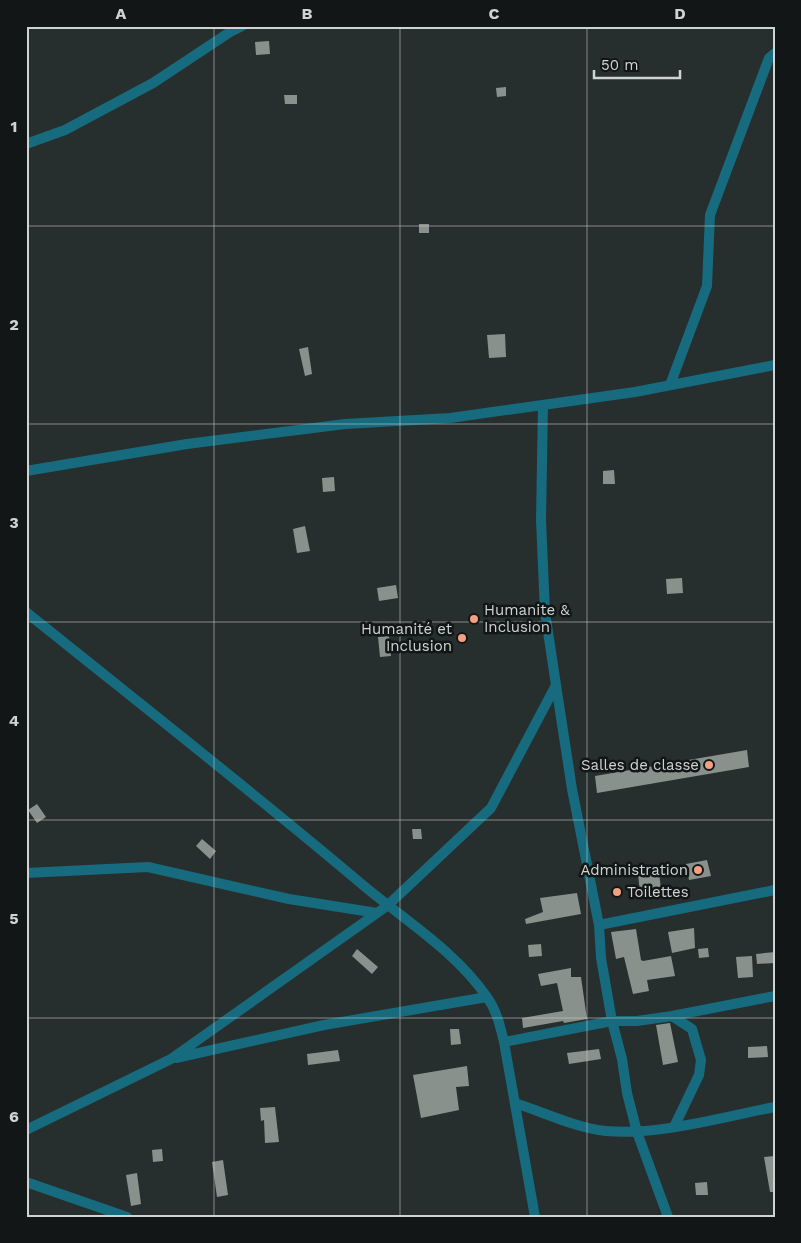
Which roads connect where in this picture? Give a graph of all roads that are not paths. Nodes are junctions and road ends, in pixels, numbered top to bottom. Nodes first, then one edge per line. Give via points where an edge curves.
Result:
1 (242, 26) edge
2 (775, 53) edge
3 (26, 144) edge
4 (775, 366) edge
5 (670, 385) junction
6 (543, 405) junction
7 (26, 471) edge
8 (26, 612) edge
9 (556, 686) junction
10 (26, 872) edge
11 (775, 890) edge
12 (387, 906) junction
13 (377, 913) junction
14 (599, 925) junction
15 (775, 996) edge
16 (487, 997) junction
17 (672, 1016) junction
18 (612, 1021) junction
19 (504, 1042) junction
20 (171, 1059) junction
21 (514, 1103) junction
22 (775, 1107) edge
23 (674, 1127) junction
24 (26, 1130) edge
25 (637, 1132) junction
26 (26, 1182) edge
27 (127, 1217) edge
28 (535, 1217) edge
29 (668, 1217) edge

1 - 3 street via 153,83 65,130
2 - 5 street via 769,58 710,215 707,286
4 - 5 street
5 - 6 street
6 - 7 street via 450,418 345,424 187,444
6 - 9 street via 541,520 544,612
8 - 12 street via 277,813
9 - 12 street via 491,808
9 - 14 street
10 - 13 street via 148,868 289,899
11 - 14 street
12 - 13 street
12 - 16 street via 425,933
13 - 20 street
14 - 18 street
15 - 17 street
16 - 19 street via 498,1016
16 - 20 street via 324,1025
17 - 18 street
17 - 23 street via 692,1029 701,1060 699,1075
18 - 19 street
18 - 25 street
19 - 21 street
20 - 24 street
21 - 25 street via 588,1127
21 - 28 street
22 - 23 street
23 - 25 street
25 - 29 street
26 - 27 street

